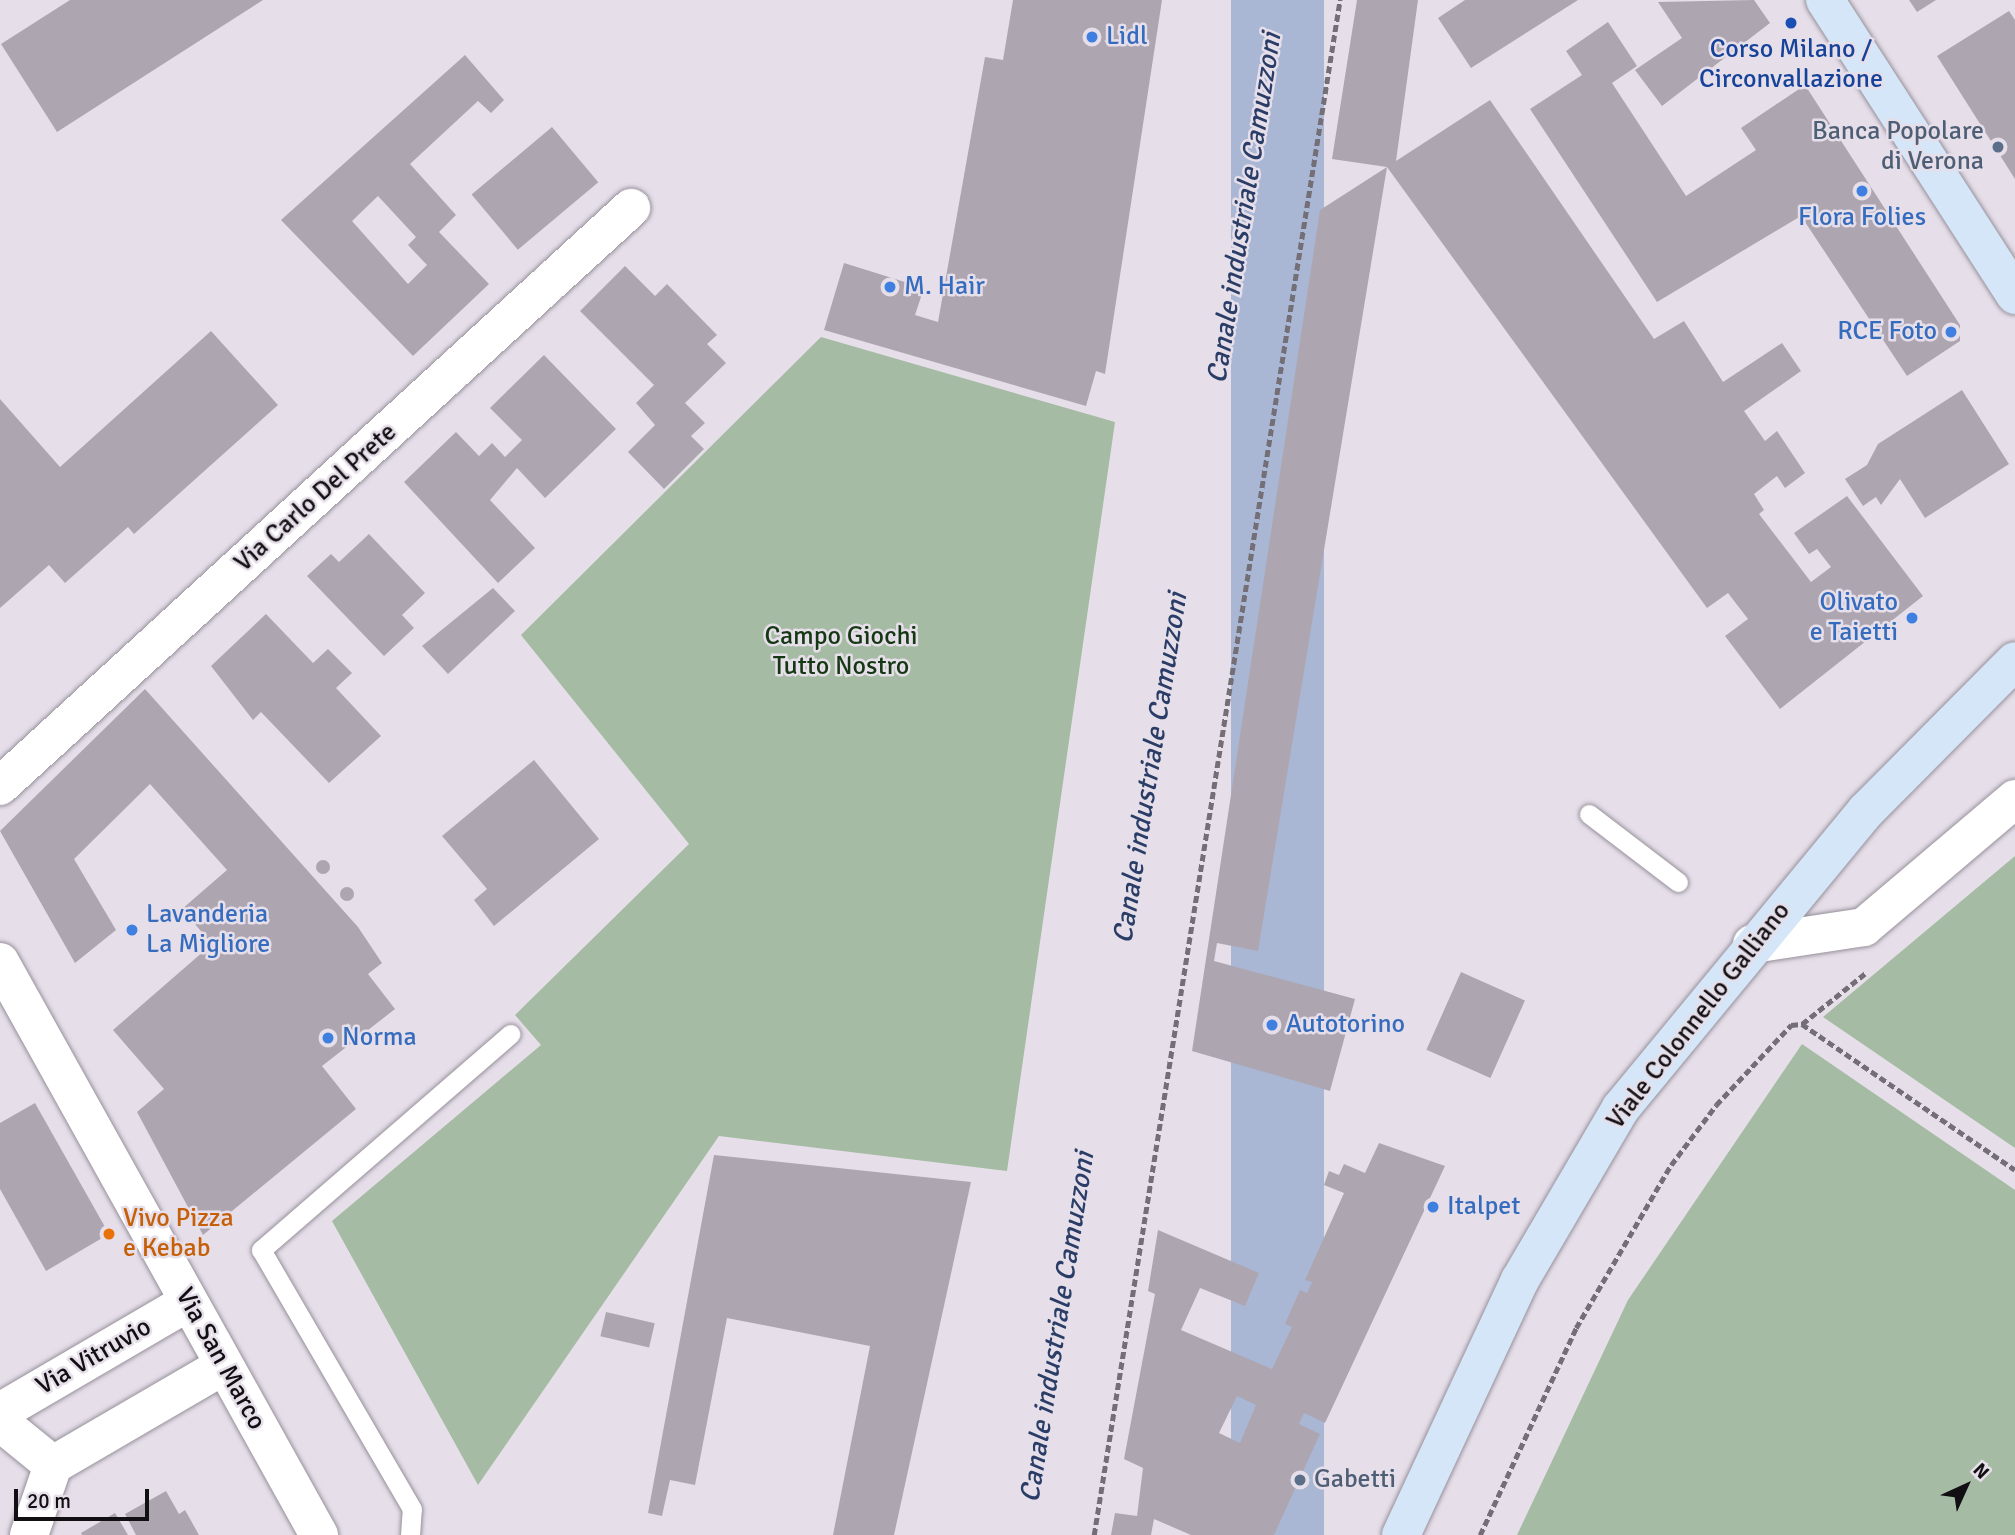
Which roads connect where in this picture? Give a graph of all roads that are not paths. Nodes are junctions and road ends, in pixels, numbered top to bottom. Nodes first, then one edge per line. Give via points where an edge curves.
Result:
1 (1825, 0) edge
2 (631, 208) dead end
3 (2015, 295) edge
4 (2015, 662) edge
5 (0, 786) edge
6 (2015, 799) edge
7 (1589, 814) dead end
8 (1678, 882) dead end
9 (1752, 944) junction
10 (0, 962) edge
11 (510, 1034) dead end
12 (188, 1302) junction
13 (223, 1366) junction
14 (0, 1412) edge
15 (0, 1422) edge
16 (53, 1465) junction
17 (29, 1535) edge
18 (319, 1535) edge
19 (410, 1535) edge
20 (1401, 1535) edge

1 - 3 main road
2 - 5 street, Via Carlo Del Prete
4 - 9 main road, Viale Colonnello Galliano via 1866,811
6 - 9 street via 1864,927
7 - 8 lane
9 - 20 main road, Viale Colonnello Galliano via 1621,1108 1520,1280
10 - 12 street, Via San Marco
11 - 19 lane via 261,1250 412,1509
12 - 13 street, Via San Marco
12 - 14 street, Via Vitruvio
13 - 16 street
13 - 18 street, Via San Marco
15 - 16 street
16 - 17 street

